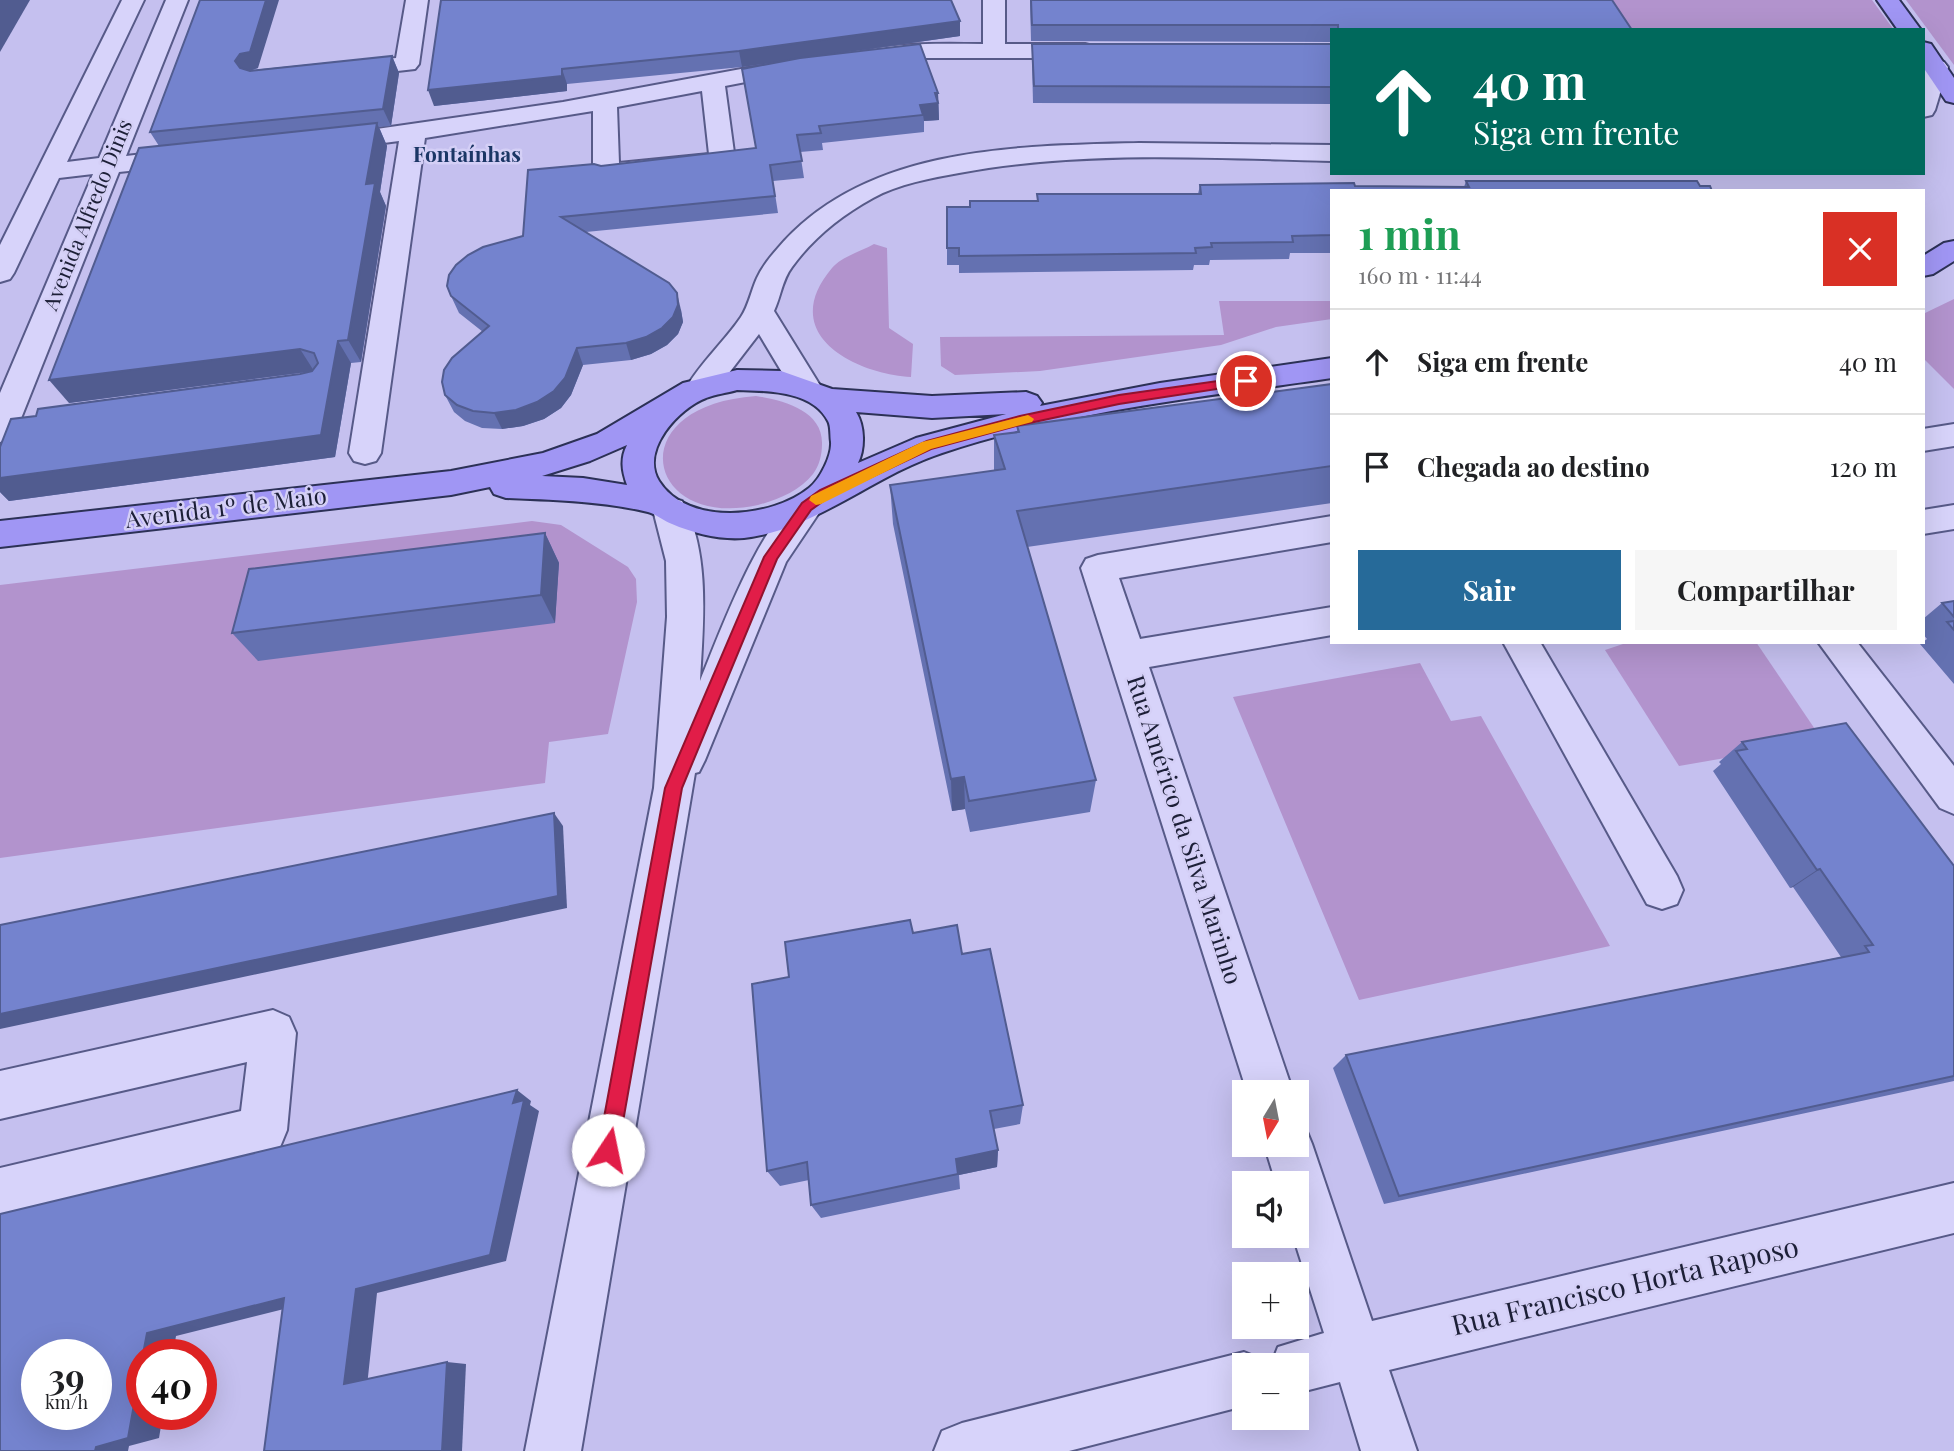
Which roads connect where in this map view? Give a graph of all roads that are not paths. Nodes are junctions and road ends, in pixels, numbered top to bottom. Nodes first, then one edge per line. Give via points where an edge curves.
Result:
1 (133, 0) edge
2 (177, 0) edge
3 (417, 0) edge
4 (994, 0) edge
5 (1888, 0) edge
6 (1909, 28) edge
7 (994, 50) junction
8 (1102, 51) edge
9 (855, 58) edge
10 (1930, 58) edge
11 (815, 63) edge
12 (327, 72) edge
13 (713, 82) junction
14 (1925, 95) edge
15 (1954, 96) edge
16 (605, 102) junction
17 (414, 133) junction
18 (303, 145) edge
19 (1330, 153) edge
20 (206, 155) edge
21 (109, 165) junction
22 (50, 171) junction
23 (1954, 249) edge
24 (1925, 267) edge
25 (23, 269) edge
26 (760, 310) junction
27 (1330, 368) edge
28 (701, 388) junction
29 (816, 393) junction
30 (1119, 399) junction
31 (666, 408) junction
32 (11, 426) edge
33 (1954, 435) edge
34 (1925, 440) edge
35 (365, 453) dead end
36 (451, 483) junction
37 (815, 500) junction
38 (664, 506) junction
39 (1954, 517) edge
40 (1925, 522) edge
41 (1330, 529) edge
42 (0, 534) edge
43 (1330, 621) edge
44 (1522, 644) edge
45 (1838, 644) edge
46 (1126, 656) junction
47 (674, 788) junction
48 (1954, 796) edge
49 (1662, 890) dead end
50 (1266, 1080) edge
51 (0, 1095) edge
52 (1291, 1157) edge
53 (0, 1193) edge
54 (1954, 1208) edge
55 (1355, 1351) junction
56 (1309, 1363) edge
57 (1232, 1382) edge
58 (553, 1451) edge
59 (962, 1451) edge
60 (1389, 1451) edge

1 - 22 street, Avenida Alfredo Dinis
2 - 21 street, Avenida Alfredo Dinis
3 - 12 street via 407,64
4 - 7 street
5 - 6 main road
7 - 8 street
7 - 9 street
10 - 14 street
10 - 15 main road
11 - 13 street
13 - 16 street
13 - 16 street via 722,160 606,172
16 - 17 street
17 - 18 street
17 - 35 street
19 - 26 street via 1052,153 948,166 899,179 860,195 823,218 772,274
20 - 21 street
21 - 22 street
21 - 25 street, Avenida Alfredo Dinis
22 - 25 street, Avenida Alfredo Dinis
23 - 24 main road
25 - 32 street, Avenida Alfredo Dinis
26 - 28 street
26 - 29 street
27 - 30 main road
28 - 29 main road via 737,379 774,379
28 - 31 main road
29 - 30 main road via 932,407
29 - 37 main road via 842,415 850,433 850,454 841,475
30 - 37 main road via 927,446
31 - 36 main road, Avenida 1º de Maio via 589,449 545,464
31 - 38 main road via 646,430 638,455 642,481
33 - 34 street
36 - 38 main road, Avenida 1º de Maio via 583,490
36 - 42 main road, Avenida 1º de Maio
37 - 38 main road via 773,520 736,526 700,522
37 - 47 street via 771,557
38 - 47 street via 683,561 685,617
39 - 40 street
41 - 46 street, Rua Américo da Silva Marinho via 1098,568
43 - 46 street
44 - 49 street
45 - 48 street
46 - 50 street, Rua Américo da Silva Marinho
47 - 58 street
51 - 53 street via 273,1033 263,1130
52 - 55 street
54 - 55 street, Rua Francisco Horta Raposo
55 - 56 street, Rua Francisco Horta Raposo
55 - 60 street
57 - 59 street

